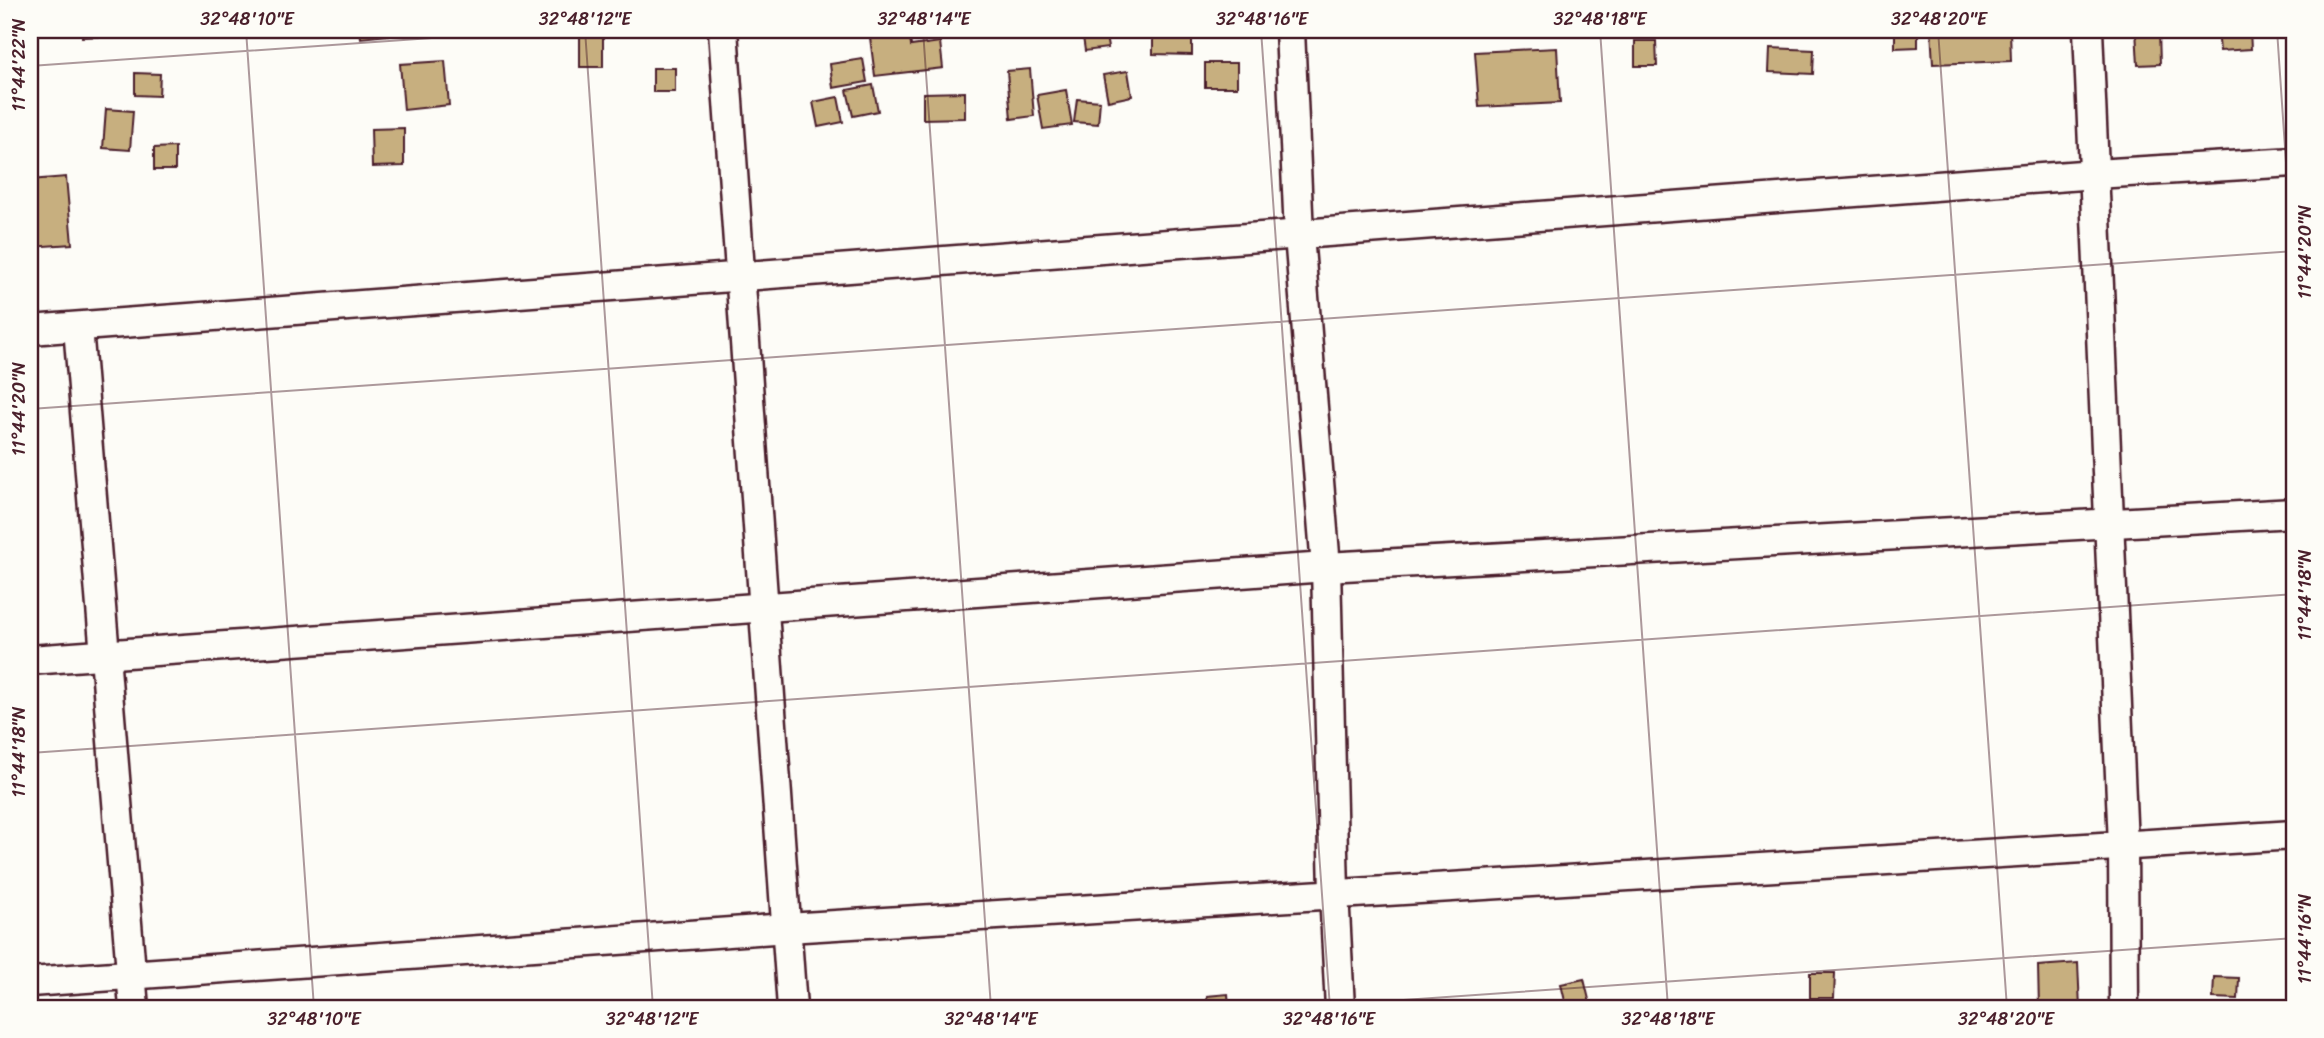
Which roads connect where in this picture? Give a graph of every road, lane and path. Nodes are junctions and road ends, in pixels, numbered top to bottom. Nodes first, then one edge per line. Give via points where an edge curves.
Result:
1 (723, 30) edge
2 (1290, 30) edge
3 (2088, 30) edge
4 (2294, 162) edge
5 (2095, 174) junction
6 (1299, 235) junction
7 (742, 277) junction
8 (78, 327) junction
9 (30, 330) edge
10 (2294, 513) edge
11 (2110, 523) junction
12 (1325, 567) junction
13 (765, 606) junction
14 (105, 653) junction
15 (30, 660) edge
16 (2294, 835) edge
17 (2123, 845) junction
18 (1334, 892) junction
19 (787, 928) junction
20 (131, 973) junction
21 (30, 982) edge
22 (134, 1008) edge
23 (792, 1008) edge
24 (1340, 1008) edge
25 (2124, 1008) edge

1 - 7 street
2 - 6 street
3 - 5 street
4 - 5 street
5 - 6 street
5 - 11 street
6 - 7 street
6 - 12 street
7 - 8 street
7 - 13 street
8 - 9 street
8 - 14 street
10 - 11 street
11 - 12 street
11 - 17 street
12 - 13 street
12 - 18 street
13 - 14 street
13 - 19 street
14 - 15 street
14 - 20 street
16 - 17 street
17 - 18 street
17 - 25 street
18 - 19 street
18 - 24 street
19 - 20 street
19 - 23 street
20 - 21 street
20 - 22 street

